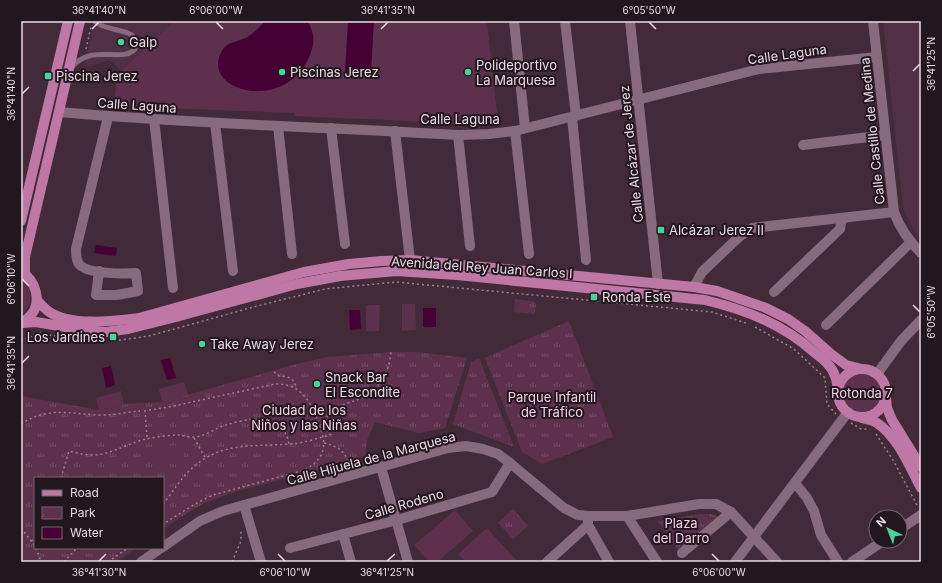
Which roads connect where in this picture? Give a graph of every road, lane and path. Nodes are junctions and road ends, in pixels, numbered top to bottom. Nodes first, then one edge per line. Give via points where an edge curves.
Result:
1 (68, 21) edge
2 (80, 21) edge
3 (94, 21) edge
4 (514, 21) edge
5 (566, 21) edge
6 (630, 21) edge
7 (873, 21) edge
8 (84, 57) junction
9 (877, 57) junction
10 (69, 72) junction
11 (638, 100) junction
12 (59, 112) junction
13 (108, 117) junction
14 (574, 117) junction
15 (154, 119) junction
16 (215, 123) junction
17 (278, 126) junction
18 (331, 128) junction
19 (525, 128) junction
20 (395, 131) junction
21 (515, 131) junction
22 (458, 135) junction
23 (885, 135) junction
24 (803, 145) dead end
25 (894, 212) junction
26 (842, 218) junction
27 (21, 221) edge
28 (910, 242) junction
29 (345, 244) dead end
30 (470, 246) dead end
31 (921, 253) edge
32 (292, 254) dead end
33 (529, 254) dead end
34 (410, 260) junction
35 (586, 260) dead end
36 (99, 271) dead end
37 (233, 271) dead end
38 (23, 273) edge
39 (658, 284) junction
40 (694, 287) junction
41 (173, 288) dead end
42 (774, 292) dead end
43 (37, 300) junction
44 (921, 320) edge
45 (21, 323) edge
46 (746, 323) dead end
47 (753, 325) dead end
48 (826, 325) dead end
49 (21, 341) edge
50 (95, 341) dead end
51 (110, 341) dead end
52 (392, 352) dead end
53 (862, 369) junction
54 (274, 372) dead end
55 (877, 374) junction
56 (296, 389) junction
57 (838, 391) junction
58 (886, 398) junction
59 (145, 410) dead end
60 (149, 410) dead end
61 (140, 411) dead end
62 (846, 415) junction
63 (858, 416) junction
64 (21, 424) edge
65 (321, 426) junction
66 (870, 430) dead end
67 (875, 433) dead end
68 (332, 434) dead end
69 (193, 437) junction
70 (324, 437) junction
71 (147, 439) junction
72 (324, 443) junction
73 (289, 444) junction
74 (206, 459) junction
75 (348, 462) dead end
76 (510, 462) junction
77 (381, 467) junction
78 (921, 467) edge
79 (61, 477) edge
80 (795, 483) junction
81 (921, 488) edge
82 (164, 503) edge
83 (244, 505) junction
84 (731, 512) junction
85 (921, 514) edge
86 (627, 516) junction
87 (397, 520) junction
88 (588, 521) junction
89 (164, 523) edge
90 (908, 523) edge
91 (241, 526) dead end
92 (21, 528) edge
93 (343, 534) junction
94 (754, 536) junction
95 (34, 539) edge
96 (31, 541) junction
97 (34, 546) edge
98 (164, 547) edge
99 (290, 548) dead end
100 (36, 549) edge
101 (77, 549) edge
102 (127, 549) edge
103 (160, 549) edge
104 (871, 549) edge
105 (682, 553) dead end
106 (41, 562) edge
107 (64, 562) edge
108 (108, 562) edge
109 (141, 562) edge
110 (232, 562) edge
111 (261, 562) edge
112 (351, 562) edge
113 (408, 562) edge
114 (547, 562) edge
115 (609, 562) edge
116 (657, 562) edge
117 (735, 562) edge
118 (777, 562) edge
119 (838, 562) edge
120 (852, 562) edge

1 - 27 main road
2 - 10 main road
3 - 8 path
3 - 8 lane via 103,27 131,33 136,46 128,54 95,54
4 - 19 street
5 - 14 street
6 - 11 street, Calle Alcázar de Jerez
7 - 9 street, Calle Castillo de Medina
8 - 10 lane via 76,62
9 - 11 street, Calle Laguna via 759,69
9 - 23 street, Calle Castillo de Medina
10 - 12 main road
11 - 14 street, Calle Laguna
11 - 39 street, Calle Alcázar de Jerez
12 - 13 street, Calle Laguna
12 - 38 main road
13 - 15 street, Calle Laguna
13 - 36 street via 76,249 76,258 80,265 86,269
14 - 19 street, Calle Laguna
14 - 35 street
15 - 16 street, Calle Laguna
15 - 41 street
16 - 17 street, Calle Laguna
16 - 37 street
17 - 18 street, Calle Laguna
17 - 32 street
18 - 20 street, Calle Laguna
18 - 29 street
19 - 21 street, Calle Laguna
20 - 22 street, Calle Laguna
20 - 34 street
21 - 22 street, Calle Laguna
21 - 33 street
22 - 30 street
23 - 24 street
23 - 25 street, Calle Castillo de Medina
25 - 26 street
25 - 28 street, Calle Castillo de Medina via 899,226
26 - 40 street via 752,228 702,272
26 - 42 street via 840,228
28 - 31 street, Calle Castillo de Medina
28 - 48 street
34 - 39 main road, Avenida del Rey Juan Carlos I
34 - 43 main road, Avenida del Rey Juan Carlos I via 349,264 304,272 139,318 114,321 88,322 65,319 48,312
38 - 43 main road via 32,281
39 - 40 main road, Avenida del Rey Juan Carlos I
40 - 53 main road, Avenida del Rey Juan Carlos I via 723,293 766,308 806,331 846,365
43 - 45 main road via 31,315
44 - 55 street via 900,341
45 - 57 main road, Avenida del Rey Juan Carlos I via 36,322 106,332 142,326 297,284 340,276 396,271 457,275 705,300 735,307 790,333 813,351 828,364 835,375
46 - 51 path via 712,312 396,282 325,289 149,336
47 - 62 path via 794,349 825,378 827,404 834,412
49 - 50 path via 40,333 73,340
52 - 65 path via 389,369 378,386 364,397 334,410
53 - 55 main road
53 - 57 main road via 855,370 844,378
54 - 56 path via 295,382
55 - 58 main road via 885,385
56 - 60 path via 275,384
56 - 65 path via 306,398
57 - 62 main road
58 - 63 main road via 877,412 870,416
58 - 78 main road via 892,420
59 - 71 path
61 - 64 path via 104,415 58,411 28,419
62 - 63 main road
62 - 66 path via 861,429
62 - 80 street
63 - 81 main road via 876,422 890,434
65 - 70 path
67 - 85 path via 893,460
68 - 70 path
69 - 71 path via 178,435
69 - 73 path via 226,425 261,418 277,424 285,432
69 - 74 path
70 - 72 path
70 - 73 path
71 - 79 path via 104,454 69,451
72 - 75 path via 338,448
72 - 89 path via 320,456 305,470 213,495
73 - 74 path via 243,446
74 - 82 path via 185,475
76 - 77 street, Calle Hijuela de la Marquesa via 498,454 466,446 448,448
76 - 87 street, Calle Rodeno via 492,492
76 - 88 street, Calle Hijuela de la Marquesa via 564,508
77 - 83 street, Calle Hijuela de la Marquesa
77 - 87 street
80 - 94 street
80 - 119 street via 807,498 821,535
83 - 98 street, Calle Hijuela de la Marquesa via 200,521
83 - 111 street
84 - 86 street, Calle Hijuela de la Marquesa via 716,504 700,504
84 - 94 street, Calle Hijuela de la Marquesa
84 - 105 street
85 - 90 street
86 - 88 street, Calle Hijuela de la Marquesa
86 - 116 street
87 - 93 street, Calle Rodeno
87 - 113 street
88 - 114 street
88 - 115 street
91 - 110 path via 241,541
92 - 96 path
93 - 99 street, Calle Rodeno
93 - 112 street
94 - 117 street
94 - 118 street, Calle Hijuela de la Marquesa
95 - 96 path
96 - 97 path
100 - 106 path
101 - 107 path
102 - 108 path
103 - 109 street, Calle Hijuela de la Marquesa
104 - 120 street

